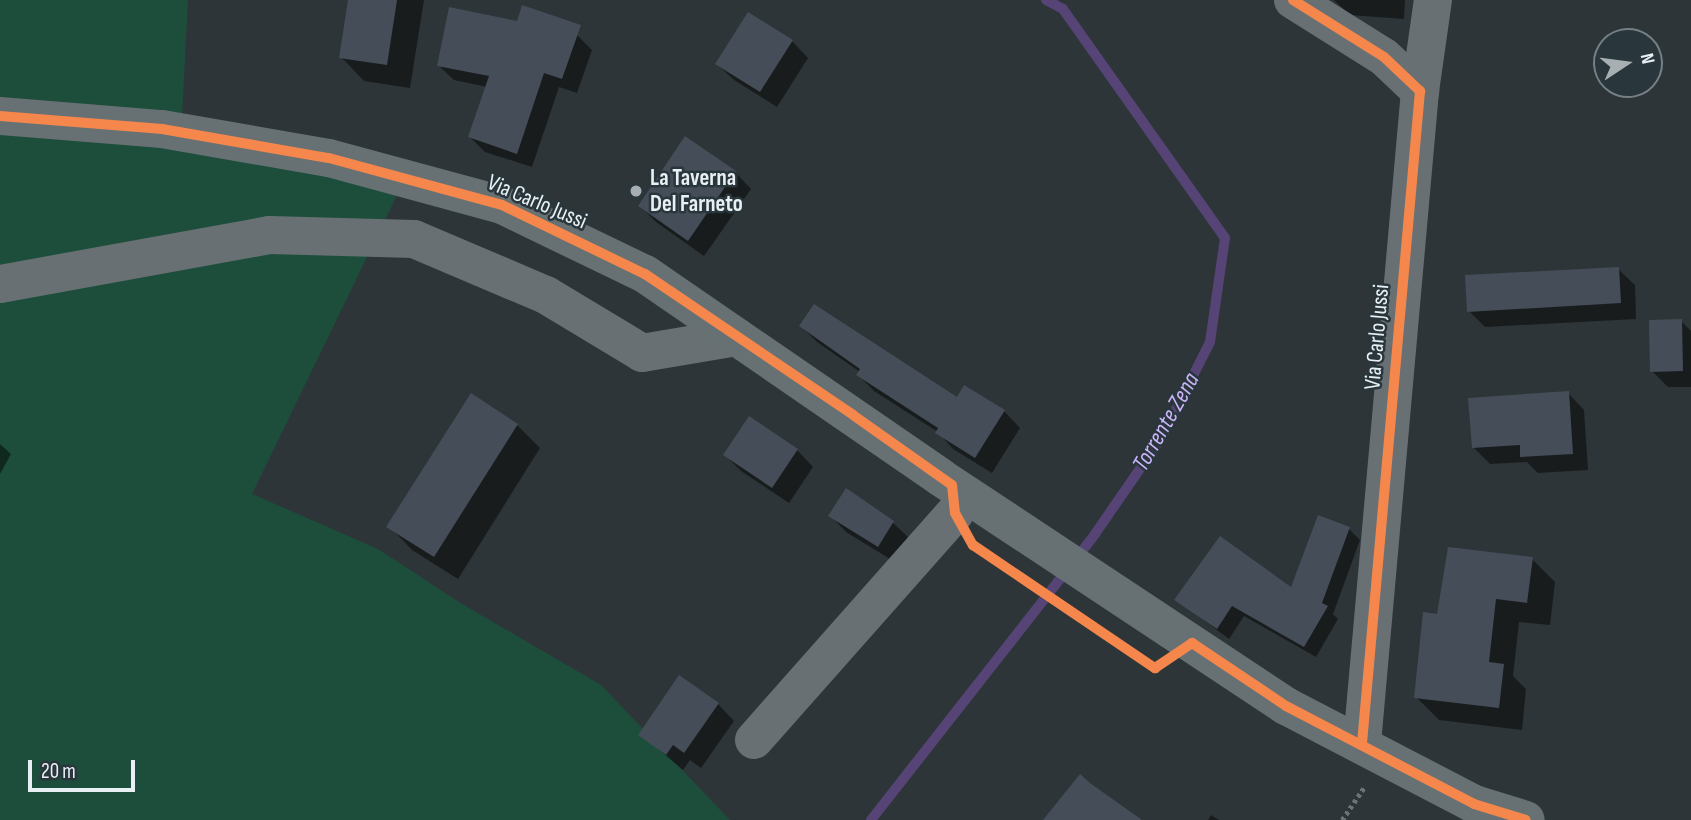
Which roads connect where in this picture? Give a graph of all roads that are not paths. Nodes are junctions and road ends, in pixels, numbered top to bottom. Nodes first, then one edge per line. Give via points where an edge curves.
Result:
1 (1293, 0) edge
2 (1433, 0) edge
3 (1420, 91) junction
4 (0, 116) edge
5 (0, 284) edge
6 (737, 337) junction
7 (955, 513) dead end
8 (754, 740) dead end
9 (1362, 743) junction
10 (1526, 820) edge

1 - 3 street via 1384,57
2 - 3 street, Via Carlo Jussi
3 - 9 street, Via Carlo Jussi
4 - 6 street, Via Carlo Jussi via 162,129 329,158 502,205 645,274
5 - 6 street via 270,235 414,239 546,295 642,353
6 - 9 street, Via Carlo Jussi via 1286,706
7 - 8 street
9 - 10 street, Via Carlo Jussi via 1474,804

